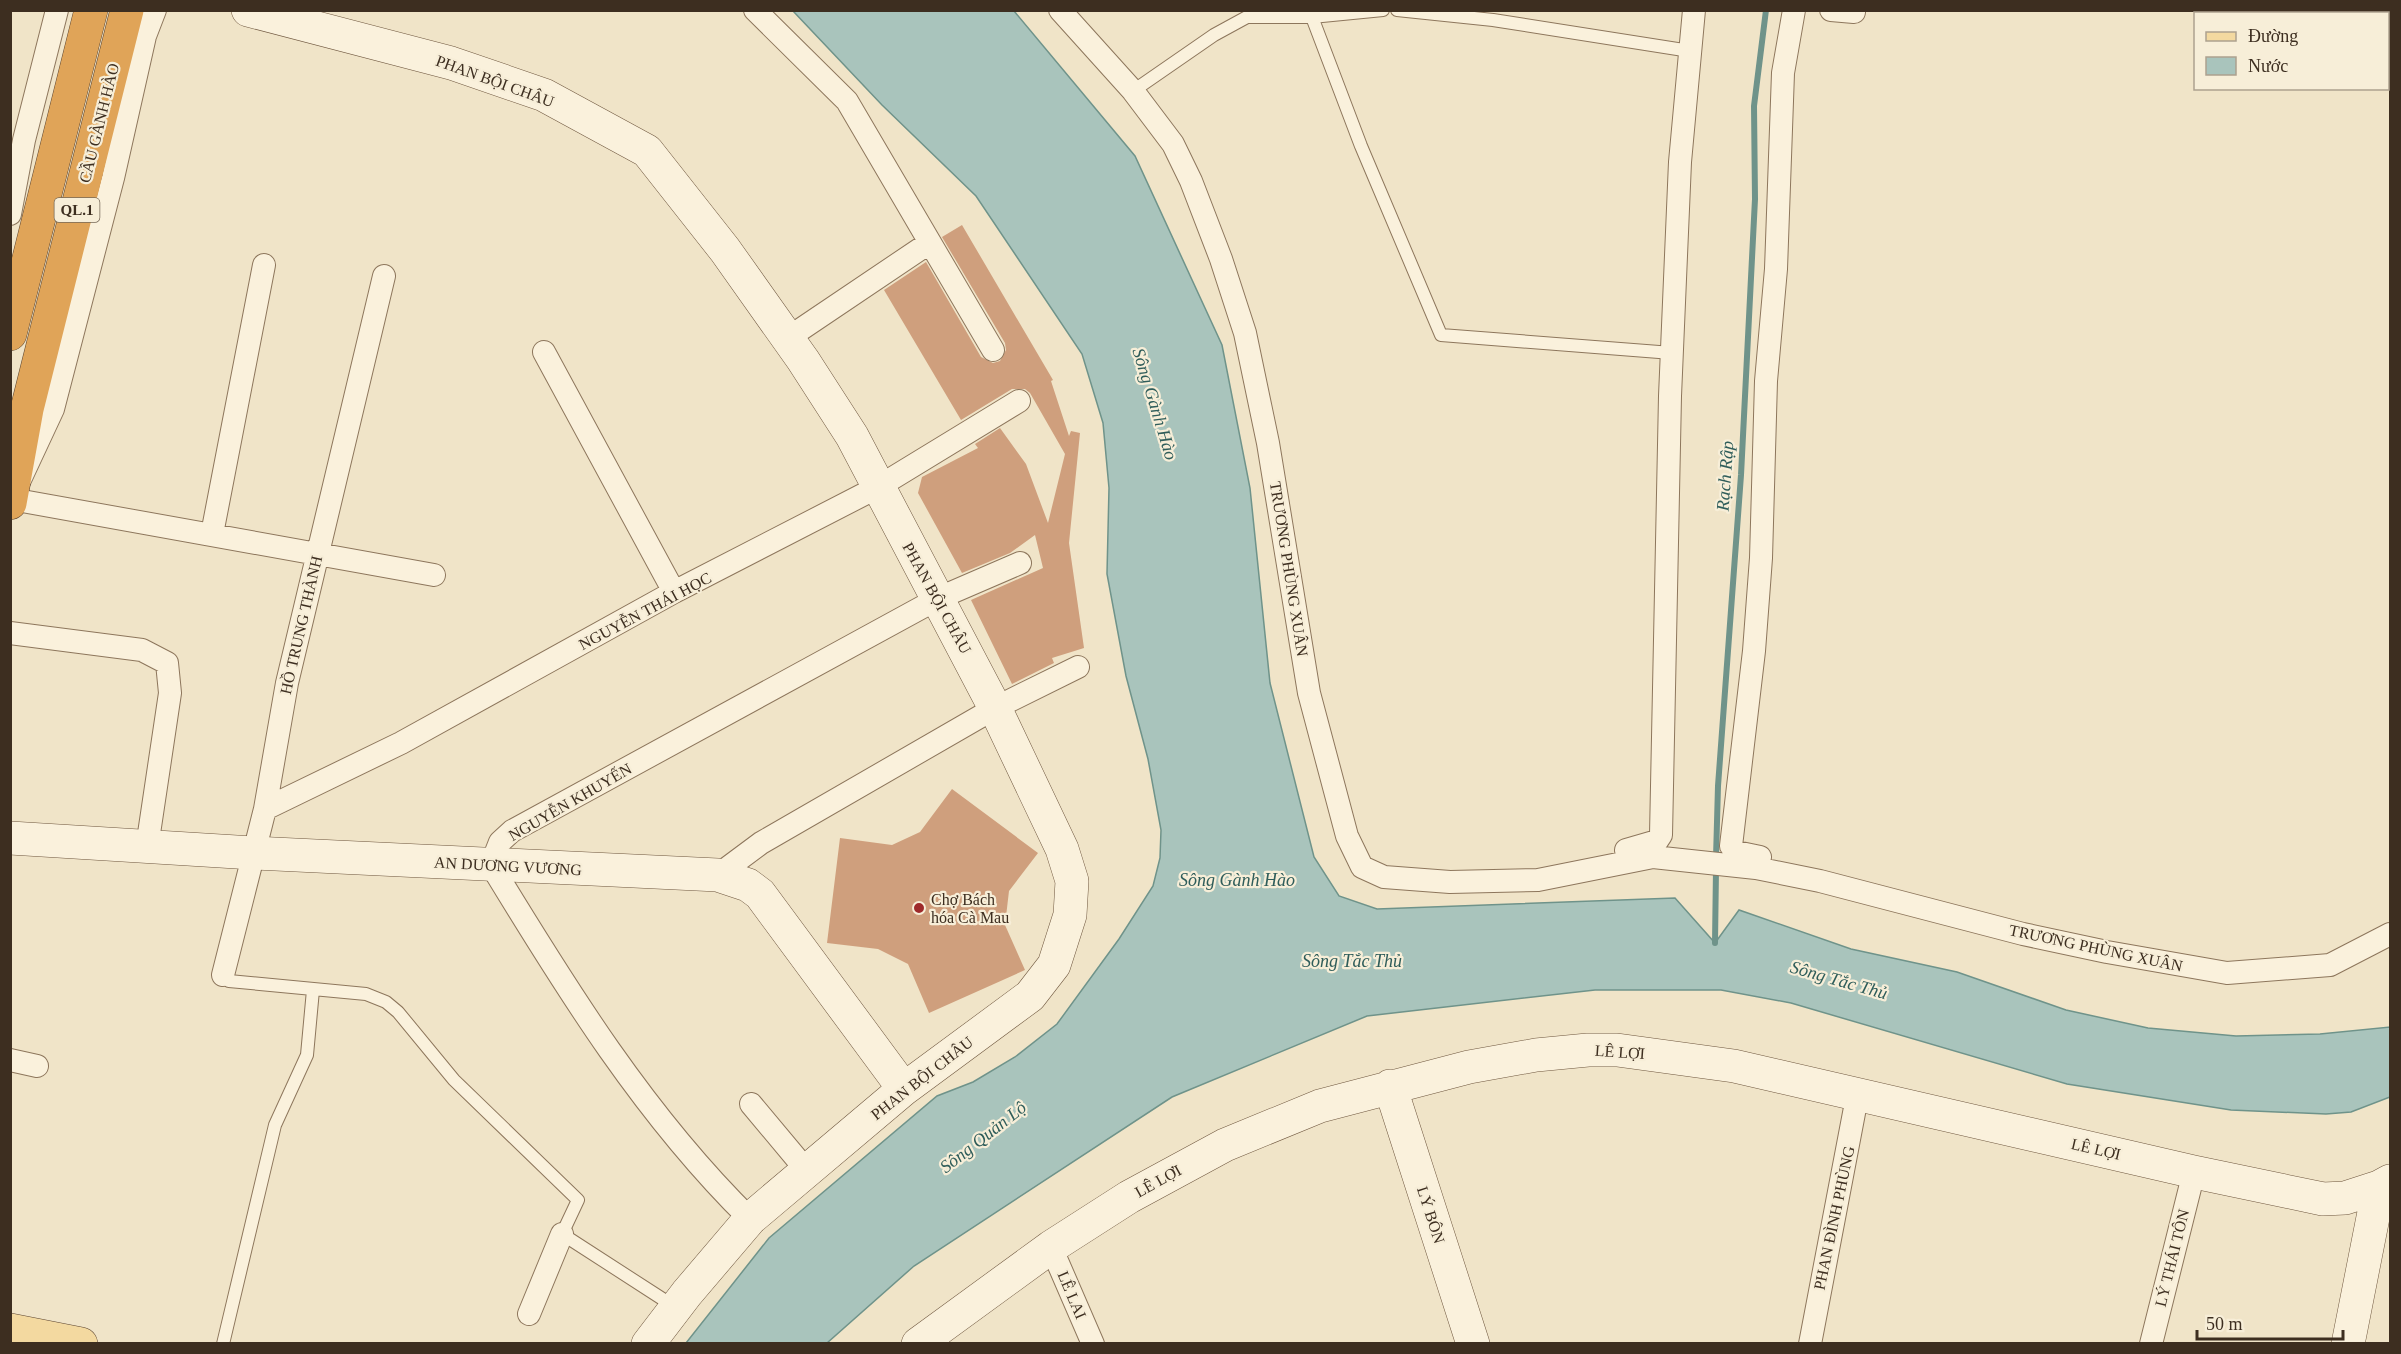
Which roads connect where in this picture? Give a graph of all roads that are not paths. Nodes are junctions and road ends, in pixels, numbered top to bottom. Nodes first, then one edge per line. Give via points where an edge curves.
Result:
1 (57, 10) edge
2 (91, 10) edge
3 (126, 10) edge
4 (155, 10) edge
5 (248, 10) edge
6 (756, 10) edge
7 (1060, 10) edge
8 (1383, 10) edge
9 (1397, 10) edge
10 (1694, 10) edge
11 (1794, 10) edge
12 (1831, 10) edge
13 (1854, 12) dead end
14 (1312, 17) junction
15 (1690, 51) junction
16 (1133, 91) junction
17 (10, 214) edge
18 (929, 243) junction
19 (264, 265) dead end
20 (384, 276) dead end
21 (10, 334) edge
22 (788, 338) junction
23 (993, 350) dead end
24 (544, 352) dead end
25 (1672, 353) junction
26 (1019, 401) dead end
27 (878, 488) junction
28 (11, 501) edge
29 (212, 534) junction
30 (318, 552) junction
31 (1020, 563) dead end
32 (434, 575) dead end
33 (674, 592) junction
34 (939, 598) junction
35 (10, 633) edge
36 (1078, 667) dead end
37 (995, 708) junction
38 (265, 809) junction
39 (10, 838) edge
40 (147, 846) junction
41 (253, 853) junction
42 (491, 865) junction
43 (1570, 874) junction
44 (718, 875) junction
45 (1810, 879) junction
46 (2391, 934) edge
47 (223, 975) joint
48 (313, 990) junction
49 (10, 1060) edge
50 (37, 1065) dead end
51 (1390, 1086) junction
52 (904, 1089) junction
53 (1858, 1092) junction
54 (751, 1104) dead end
55 (807, 1171) junction
56 (2194, 1172) junction
57 (2385, 1184) edge
58 (750, 1219) junction
59 (562, 1234) junction
60 (1051, 1246) junction
61 (675, 1308) junction
62 (529, 1314) dead end
63 (10, 1330) edge
64 (81, 1344) edge
65 (223, 1344) edge
66 (648, 1344) edge
67 (918, 1344) edge
68 (1093, 1344) edge
69 (1473, 1344) edge
70 (1810, 1344) edge
71 (2151, 1344) edge
72 (2348, 1344) edge

1 - 17 street
2 - 21 highway, QL.1
3 - 28 highway, CẦU GÀNH HÀO / QL.1 via 27,409
4 - 28 street via 145,36 53,409
5 - 22 street, PHAN BỘI CHÂU via 452,63 544,95 647,151
6 - 18 street via 847,100
7 - 16 street, TRƯƠNG PHÙNG XUÂN
8 - 14 lane
9 - 15 lane via 1493,20
10 - 15 street
11 - 45 street via 1783,73 1758,593 1731,846 1736,852 1807,867 1816,873
12 - 13 street
14 - 16 lane via 1247,17
14 - 25 lane via 1361,146 1442,335
15 - 25 street via 1680,162
16 - 43 street, TRƯƠNG PHÙNG XUÂN via 1173,144 1191,181 1245,333 1268,442 1309,693 1353,852 1362,867 1384,878 1450,882 1538,880
18 - 22 street
18 - 23 street
19 - 29 street
20 - 30 street, HỒ TRUNG THÀNH
22 - 27 street, PHAN BỘI CHÂU via 852,436
24 - 33 street
25 - 43 street via 1661,835 1657,841 1594,859
26 - 27 street, NGUYỄN THÁI HỌC
27 - 33 street, NGUYỄN THÁI HỌC
27 - 34 street, PHAN BỘI CHÂU
28 - 29 street
29 - 30 street
30 - 32 street
30 - 38 street, HỒ TRUNG THÀNH via 287,683
31 - 34 street, NGUYỄN KHUYẾN
33 - 38 street, NGUYỄN THÁI HỌC via 411,737
34 - 37 street, PHAN BỘI CHÂU
34 - 42 street, NGUYỄN KHUYẾN via 513,831 500,842
35 - 40 street via 142,650 167,663 170,693
36 - 37 street
37 - 44 street via 761,843
37 - 52 street, PHAN BỘI CHÂU via 1062,849 1072,881 1070,915 1054,966 1030,996
38 - 41 street, HỒ TRUNG THÀNH
39 - 40 street, AN DƯƠNG VƯƠNG
40 - 41 street, AN DƯƠNG VƯƠNG
41 - 42 street, AN DƯƠNG VƯƠNG
41 - 47 street, HỒ TRUNG THÀNH
42 - 44 street, AN DƯƠNG VƯƠNG
42 - 58 street via 558,975 644,1098
43 - 45 street, TRƯƠNG PHÙNG XUÂN via 1668,857
44 - 52 street, AN DƯƠNG VƯƠNG via 760,894
45 - 46 street, TRƯƠNG PHÙNG XUÂN via 2033,936 2227,973 2330,965
47 - 48 lane via 229,981
48 - 59 lane via 366,994 398,1012 454,1080 578,1200
48 - 65 lane via 307,1055 275,1125
49 - 50 street
51 - 53 street, LÊ LỢI via 1480,1065 1588,1050 1674,1056
51 - 60 street, LÊ LỢI via 1320,1106 1225,1145 1129,1197
51 - 69 street, LÝ BÔN
52 - 55 street, PHAN BỘI CHÂU
53 - 56 street, LÊ LỢI
53 - 70 street, PHAN ĐÌNH PHÙNG
54 - 55 street
55 - 58 street, PHAN BỘI CHÂU
56 - 57 street, LÊ LỢI via 2323,1199 2345,1198
56 - 71 street, LÝ THÁI TÔN
57 - 72 street
58 - 61 street, PHAN BỘI CHÂU
59 - 61 lane
59 - 62 street
60 - 67 street, LÊ LỢI
60 - 68 street, LÊ LAI
61 - 66 street, PHAN BỘI CHÂU
63 - 64 main road

